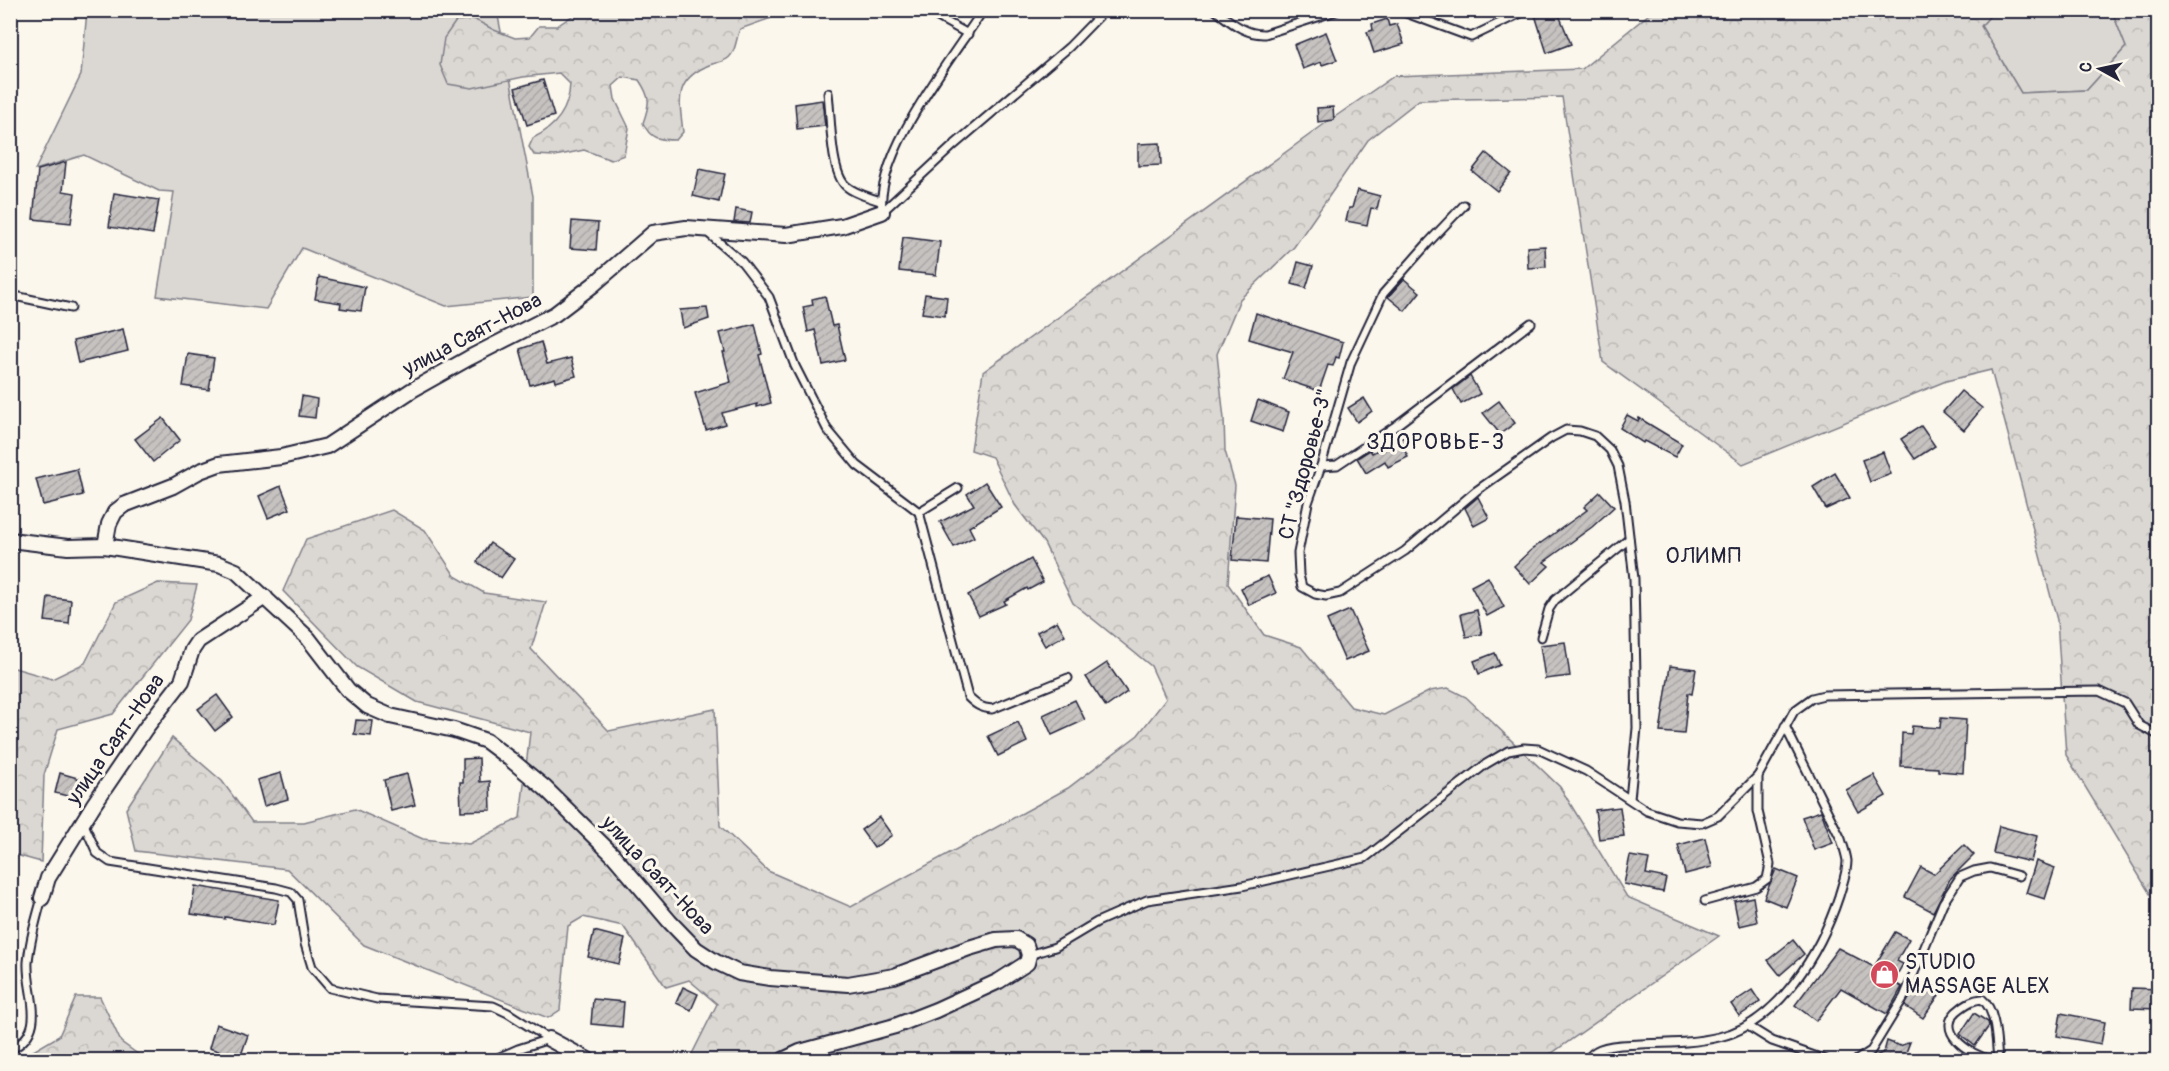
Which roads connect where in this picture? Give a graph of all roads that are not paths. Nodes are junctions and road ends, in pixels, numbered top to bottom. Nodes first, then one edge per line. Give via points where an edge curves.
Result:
1 (925, 10) edge
2 (983, 10) edge
3 (1105, 10) edge
4 (1215, 10) edge
5 (1339, 10) edge
6 (1398, 10) edge
7 (1527, 10) edge
8 (968, 34) junction
9 (828, 93) dead end
10 (1464, 205) dead end
11 (881, 207) junction
12 (704, 230) junction
13 (10, 295) edge
14 (71, 308) dead end
15 (1531, 323) dead end
16 (1321, 466) junction
17 (958, 488) dead end
18 (919, 512) junction
19 (1629, 539) junction
20 (10, 540) edge
21 (105, 546) junction
22 (265, 597) junction
23 (1541, 637) dead end
24 (1068, 678) dead end
25 (1785, 726) junction
26 (2158, 735) edge
27 (1758, 776) junction
28 (1630, 800) junction
29 (83, 822) junction
30 (2019, 876) dead end
31 (42, 898) joint
32 (1705, 901) dead end
33 (1029, 955) junction
34 (1748, 1026) junction
35 (549, 1039) junction
36 (10, 1050) edge
37 (493, 1060) edge
38 (588, 1060) edge
39 (783, 1060) edge
40 (1587, 1060) edge
41 (1826, 1060) edge
42 (1857, 1060) edge
43 (1992, 1060) edge
44 (1998, 1060) edge
45 (2048, 1060) edge
46 (2056, 1060) edge

1 - 8 lane
2 - 8 lane
3 - 11 lane via 1069,47
4 - 5 lane via 1239,28 1265,34
6 - 7 lane via 1471,36
8 - 11 lane via 919,107 896,150 887,171
9 - 11 lane via 836,169 844,185
10 - 16 lane, СТ "Здоровье-3" via 1383,294 1351,362
11 - 12 street, улица Саят-Нова via 842,226 786,235
12 - 18 lane via 742,262 769,297 795,366 827,429 857,465
12 - 21 street, улица Саят-Нова via 686,228 653,233 555,314 412,390 327,446 281,457 219,464 124,505 109,524
13 - 14 lane
15 - 16 lane via 1394,427 1337,465
16 - 19 lane, СТ "Здоровье-3" via 1308,502 1298,554 1302,586 1315,594 1340,593 1405,551 1476,491 1566,430 1595,436 1615,457
17 - 18 lane
18 - 24 lane via 968,697 975,705 992,708
19 - 23 lane via 1555,600
19 - 28 lane, СТ "Здоровье-3" via 1634,579 1637,728
20 - 21 street, улица Саят-Нова via 68,547
21 - 22 street, улица Саят-Нова via 219,564 236,571
22 - 29 street, улица Саят-Нова via 198,641 182,681
22 - 33 street, улица Саят-Нова via 308,638 348,690 367,706 390,716 486,741 510,759 614,855 696,949 739,973 848,984 894,976 996,940 1016,939 1026,945
25 - 26 lane via 1802,704 1824,695 2099,691 2125,703 2139,725
25 - 27 lane
25 - 34 lane via 1841,839 1846,871 1833,914 1813,956 1779,1000
27 - 28 lane via 1718,816 1701,823 1677,821 1647,811
27 - 32 lane via 1758,811 1770,864 1767,879 1756,888
28 - 33 lane via 1586,771 1538,749 1508,751 1365,858 1242,886 1147,900
29 - 31 street, улица Саят-Нова via 48,878
29 - 35 lane via 97,853 110,862 291,892 298,900 312,967 330,988 377,999 492,1006
30 - 42 lane via 1990,867 1960,877 1943,903 1904,997 1871,1051
31 - 36 lane via 32,931 28,965 35,1016 30,1031
33 - 39 street via 1027,963 999,981 936,1010
34 - 40 lane via 1719,1037 1610,1046 1594,1052
34 - 41 lane via 1772,1041
35 - 37 lane
35 - 38 street
43 - 44 lane via 1961,1045 1950,1033 1953,1014 1972,1000 1982,999 1988,1004
45 - 46 street

